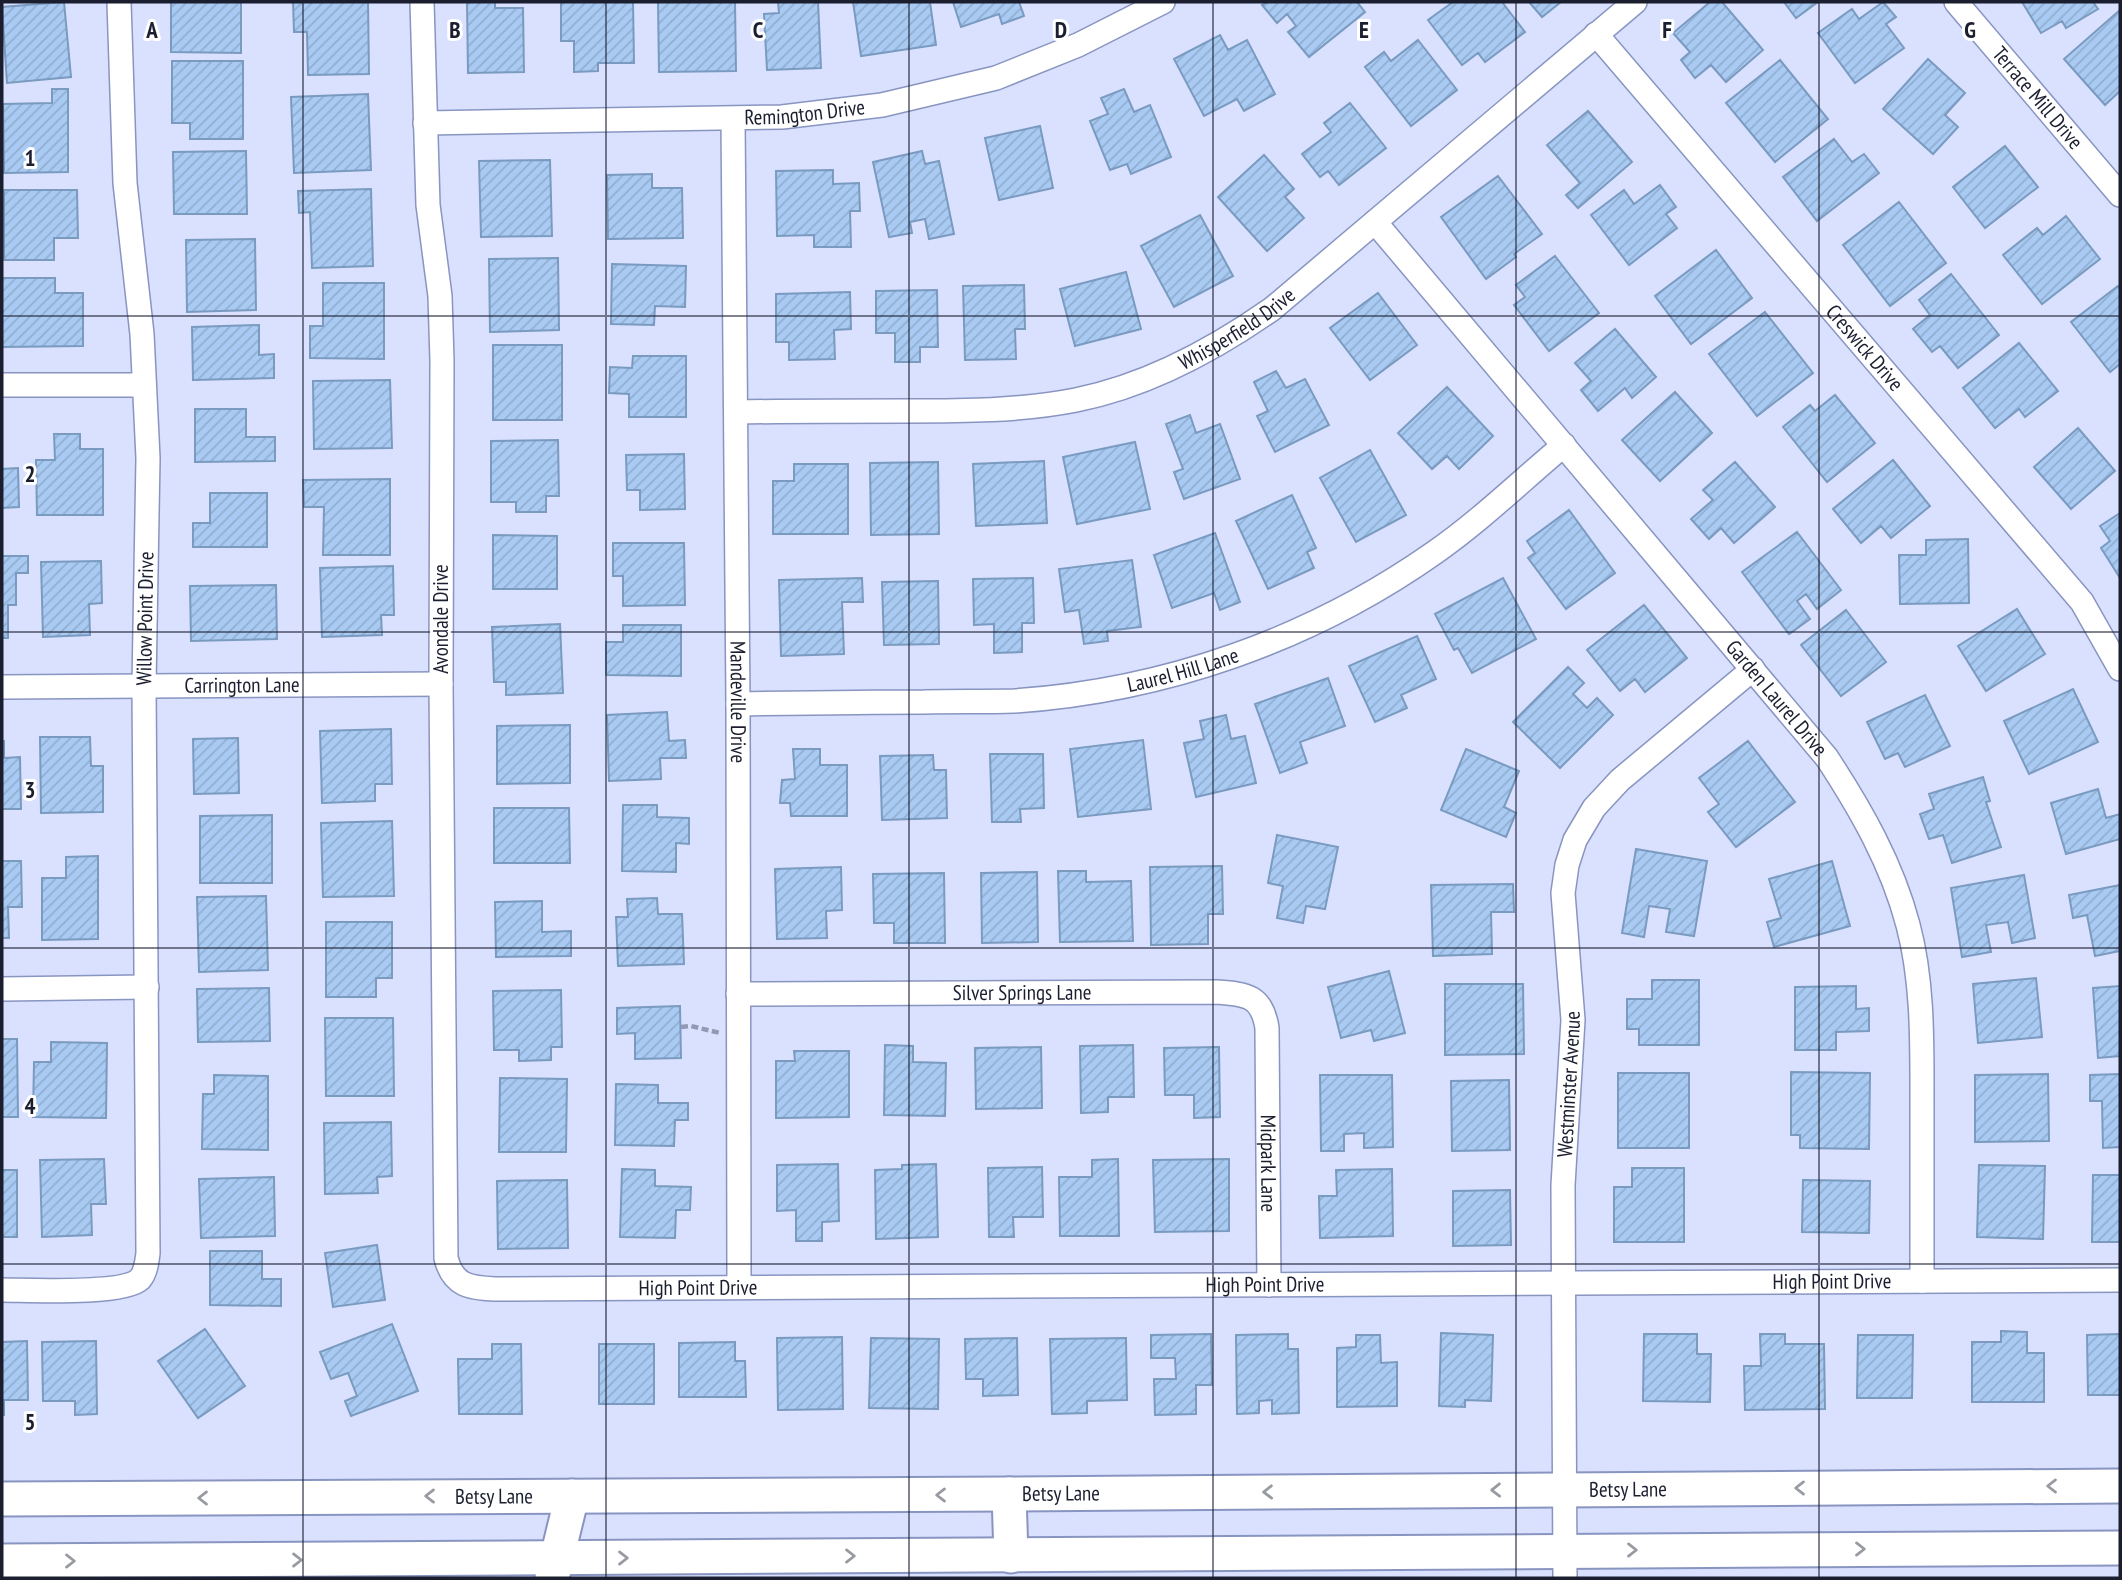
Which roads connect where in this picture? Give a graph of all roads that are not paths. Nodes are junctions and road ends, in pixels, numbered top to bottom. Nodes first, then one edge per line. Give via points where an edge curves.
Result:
1 (119, 2) edge
2 (422, 2) edge
3 (1163, 2) edge
4 (1635, 2) edge
5 (1956, 2) edge
6 (1597, 34) junction
7 (733, 119) junction
8 (425, 123) junction
9 (2120, 195) edge
10 (1375, 222) junction
11 (2, 385) edge
12 (144, 385) junction
13 (736, 412) junction
14 (1564, 445) junction
15 (1753, 669) junction
16 (2120, 669) edge
17 (441, 684) junction
18 (144, 685) junction
19 (2, 687) edge
20 (738, 704) junction
21 (146, 987) junction
22 (2, 989) edge
23 (737, 994) junction
24 (1268, 1044) joint
25 (446, 1238) joint
26 (2120, 1280) edge
27 (1923, 1281) junction
28 (1563, 1284) junction
29 (1269, 1285) junction
30 (739, 1286) junction
31 (2, 1290) edge
32 (2120, 1486) edge
33 (1564, 1489) junction
34 (1009, 1494) junction
35 (572, 1496) junction
36 (2, 1499) edge
37 (2120, 1548) edge
38 (1010, 1556) junction
39 (2, 1562) edge
40 (1564, 1564) edge
41 (571, 1568) edge

1 - 12 street, Willow Point Drive via 125,183
2 - 8 street, Avondale Drive
3 - 7 street, Remington Drive via 1078,45 996,78 883,105
4 - 6 street, Whisperfield Drive
5 - 9 street, Terrace Mill Drive
6 - 10 street, Whisperfield Drive
6 - 16 street, Creswick Drive via 2082,602
7 - 8 street, Remington Drive
7 - 13 street, Mandeville Drive
8 - 17 street, Avondale Drive via 442,361
10 - 13 street, Whisperfield Drive via 1248,326 1171,369 1105,392 1076,400 981,411
10 - 14 street, Garden Laurel Drive
11 - 12 street
12 - 18 street, Willow Point Drive via 148,458
13 - 20 street, Mandeville Drive
14 - 15 street, Garden Laurel Drive
14 - 20 street, Laurel Hill Lane via 1461,533 1393,580 1288,635 1198,668 1129,686 1013,701
15 - 27 street, Garden Laurel Drive via 1827,758 1855,800 1896,886 1908,926 1922,1040
15 - 28 street, Westminster Avenue via 1620,780 1594,808 1567,865 1563,903 1573,1020 1563,1185
17 - 18 street, Carrington Lane
17 - 25 street, Avondale Drive
18 - 19 street, Carrington Lane
18 - 21 street, Willow Point Drive
20 - 23 street, Mandeville Drive
21 - 22 street
21 - 31 street, Willow Point Drive via 146,1267 140,1279 128,1286
23 - 24 street, Silver Springs Lane via 1237,993 1259,1003
23 - 30 street, Mandeville Drive
24 - 29 street, Midpark Lane
25 - 30 street, High Point Drive via 449,1270 474,1288
26 - 27 street, High Point Drive
27 - 28 street, High Point Drive
28 - 29 street, High Point Drive
28 - 33 street, Westminster Avenue
29 - 30 street, High Point Drive
32 -> 33 main road, Betsy Lane
33 -> 34 main road, Betsy Lane
33 - 40 street, Westminster Avenue
34 -> 35 main road, Betsy Lane
34 - 38 main road
35 -> 36 main road, Betsy Lane
35 - 41 main road
40 -> 37 main road
38 - 40 main road
41 -> 38 main road
39 -> 41 main road

